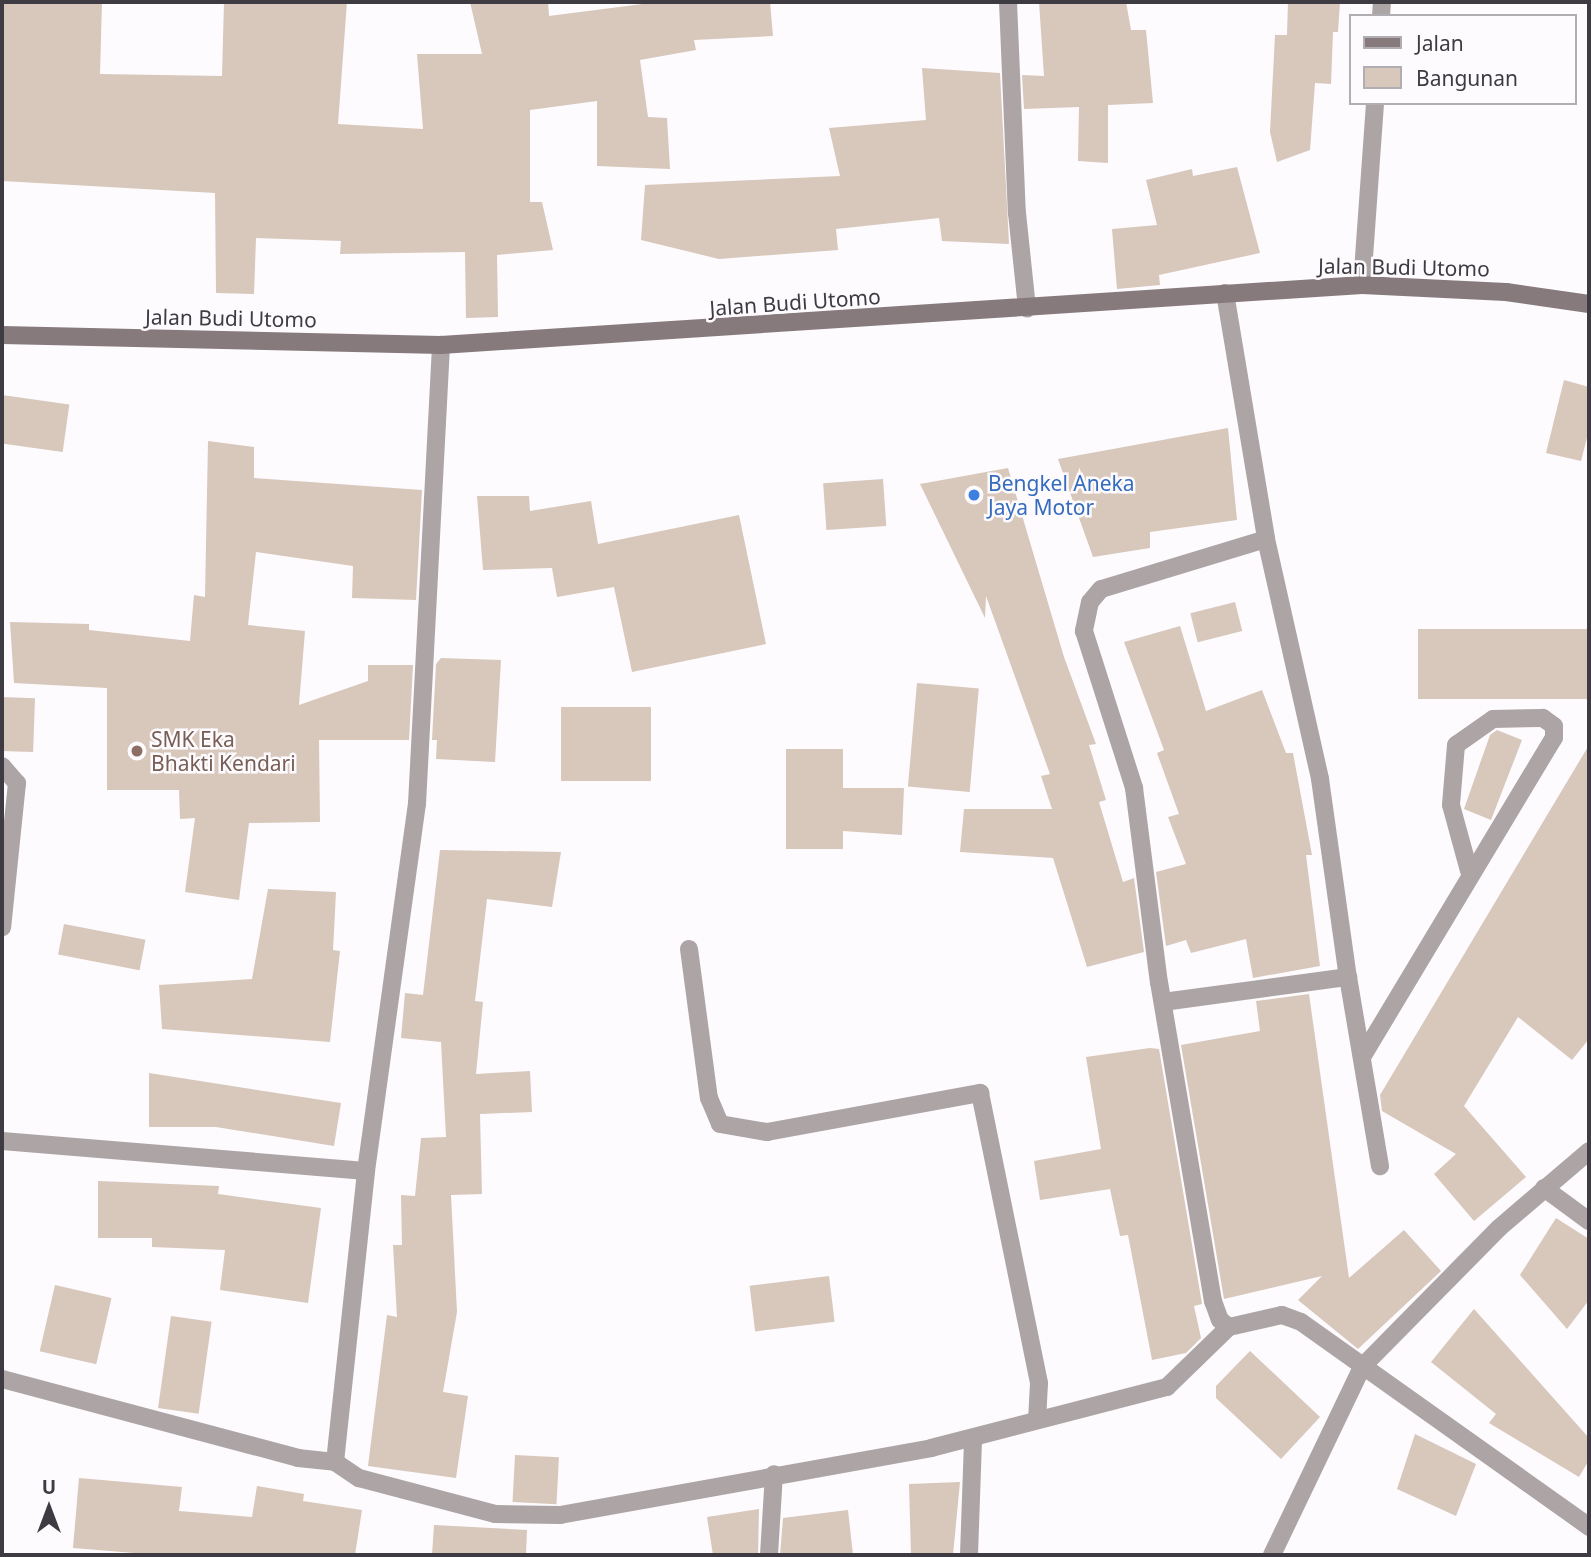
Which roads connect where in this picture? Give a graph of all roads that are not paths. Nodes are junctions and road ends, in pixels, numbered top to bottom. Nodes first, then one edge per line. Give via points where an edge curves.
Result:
1 (1008, 2) edge
2 (1375, 105) edge
3 (1362, 285) junction
4 (1225, 293) junction
5 (1589, 304) edge
6 (1027, 308) junction
7 (2, 335) edge
8 (441, 345) junction
9 (1266, 540) junction
10 (2, 766) edge
11 (1469, 871) junction
12 (2, 927) edge
13 (690, 949) dead end
14 (1348, 977) junction
15 (1163, 1002) junction
16 (1362, 1057) junction
17 (2, 1141) edge
18 (1589, 1151) edge
19 (1380, 1166) dead end
20 (366, 1171) junction
21 (1544, 1188) junction
22 (1589, 1221) edge
23 (1229, 1327) junction
24 (1362, 1367) junction
25 (2, 1379) edge
26 (1037, 1420) junction
27 (973, 1438) junction
28 (335, 1462) junction
29 (775, 1474) junction
30 (1589, 1527) edge
31 (769, 1555) edge
32 (969, 1555) edge
33 (1272, 1555) edge

1 - 6 street via 1017,213
2 - 3 street
3 - 4 main road, Jalan Budi Utomo
3 - 5 main road, Jalan Budi Utomo via 1506,292
4 - 6 main road, Jalan Budi Utomo
4 - 9 street
6 - 8 main road, Jalan Budi Utomo
7 - 8 main road, Jalan Budi Utomo
8 - 20 street via 417,804
9 - 14 street via 1318,767
9 - 15 street via 1101,589 1086,617 1084,631 1134,789
10 - 12 street via 17,783 17,813
11 - 11 street via 1554,738 1554,726 1543,718 1493,719 1456,745 1451,804
11 - 16 street
13 - 26 street via 709,1098 720,1124 767,1132 980,1093 1039,1383
14 - 15 street
14 - 16 street
15 - 23 street via 1213,1301
16 - 19 street
17 - 20 street
18 - 21 street
20 - 28 street
21 - 22 street
21 - 24 street
23 - 24 street via 1290,1317
23 - 26 street via 1167,1387
24 - 30 street
24 - 33 street
25 - 28 street via 298,1458
26 - 27 street
27 - 29 street
27 - 32 street
28 - 29 street via 359,1478 495,1514 560,1515
29 - 31 street

